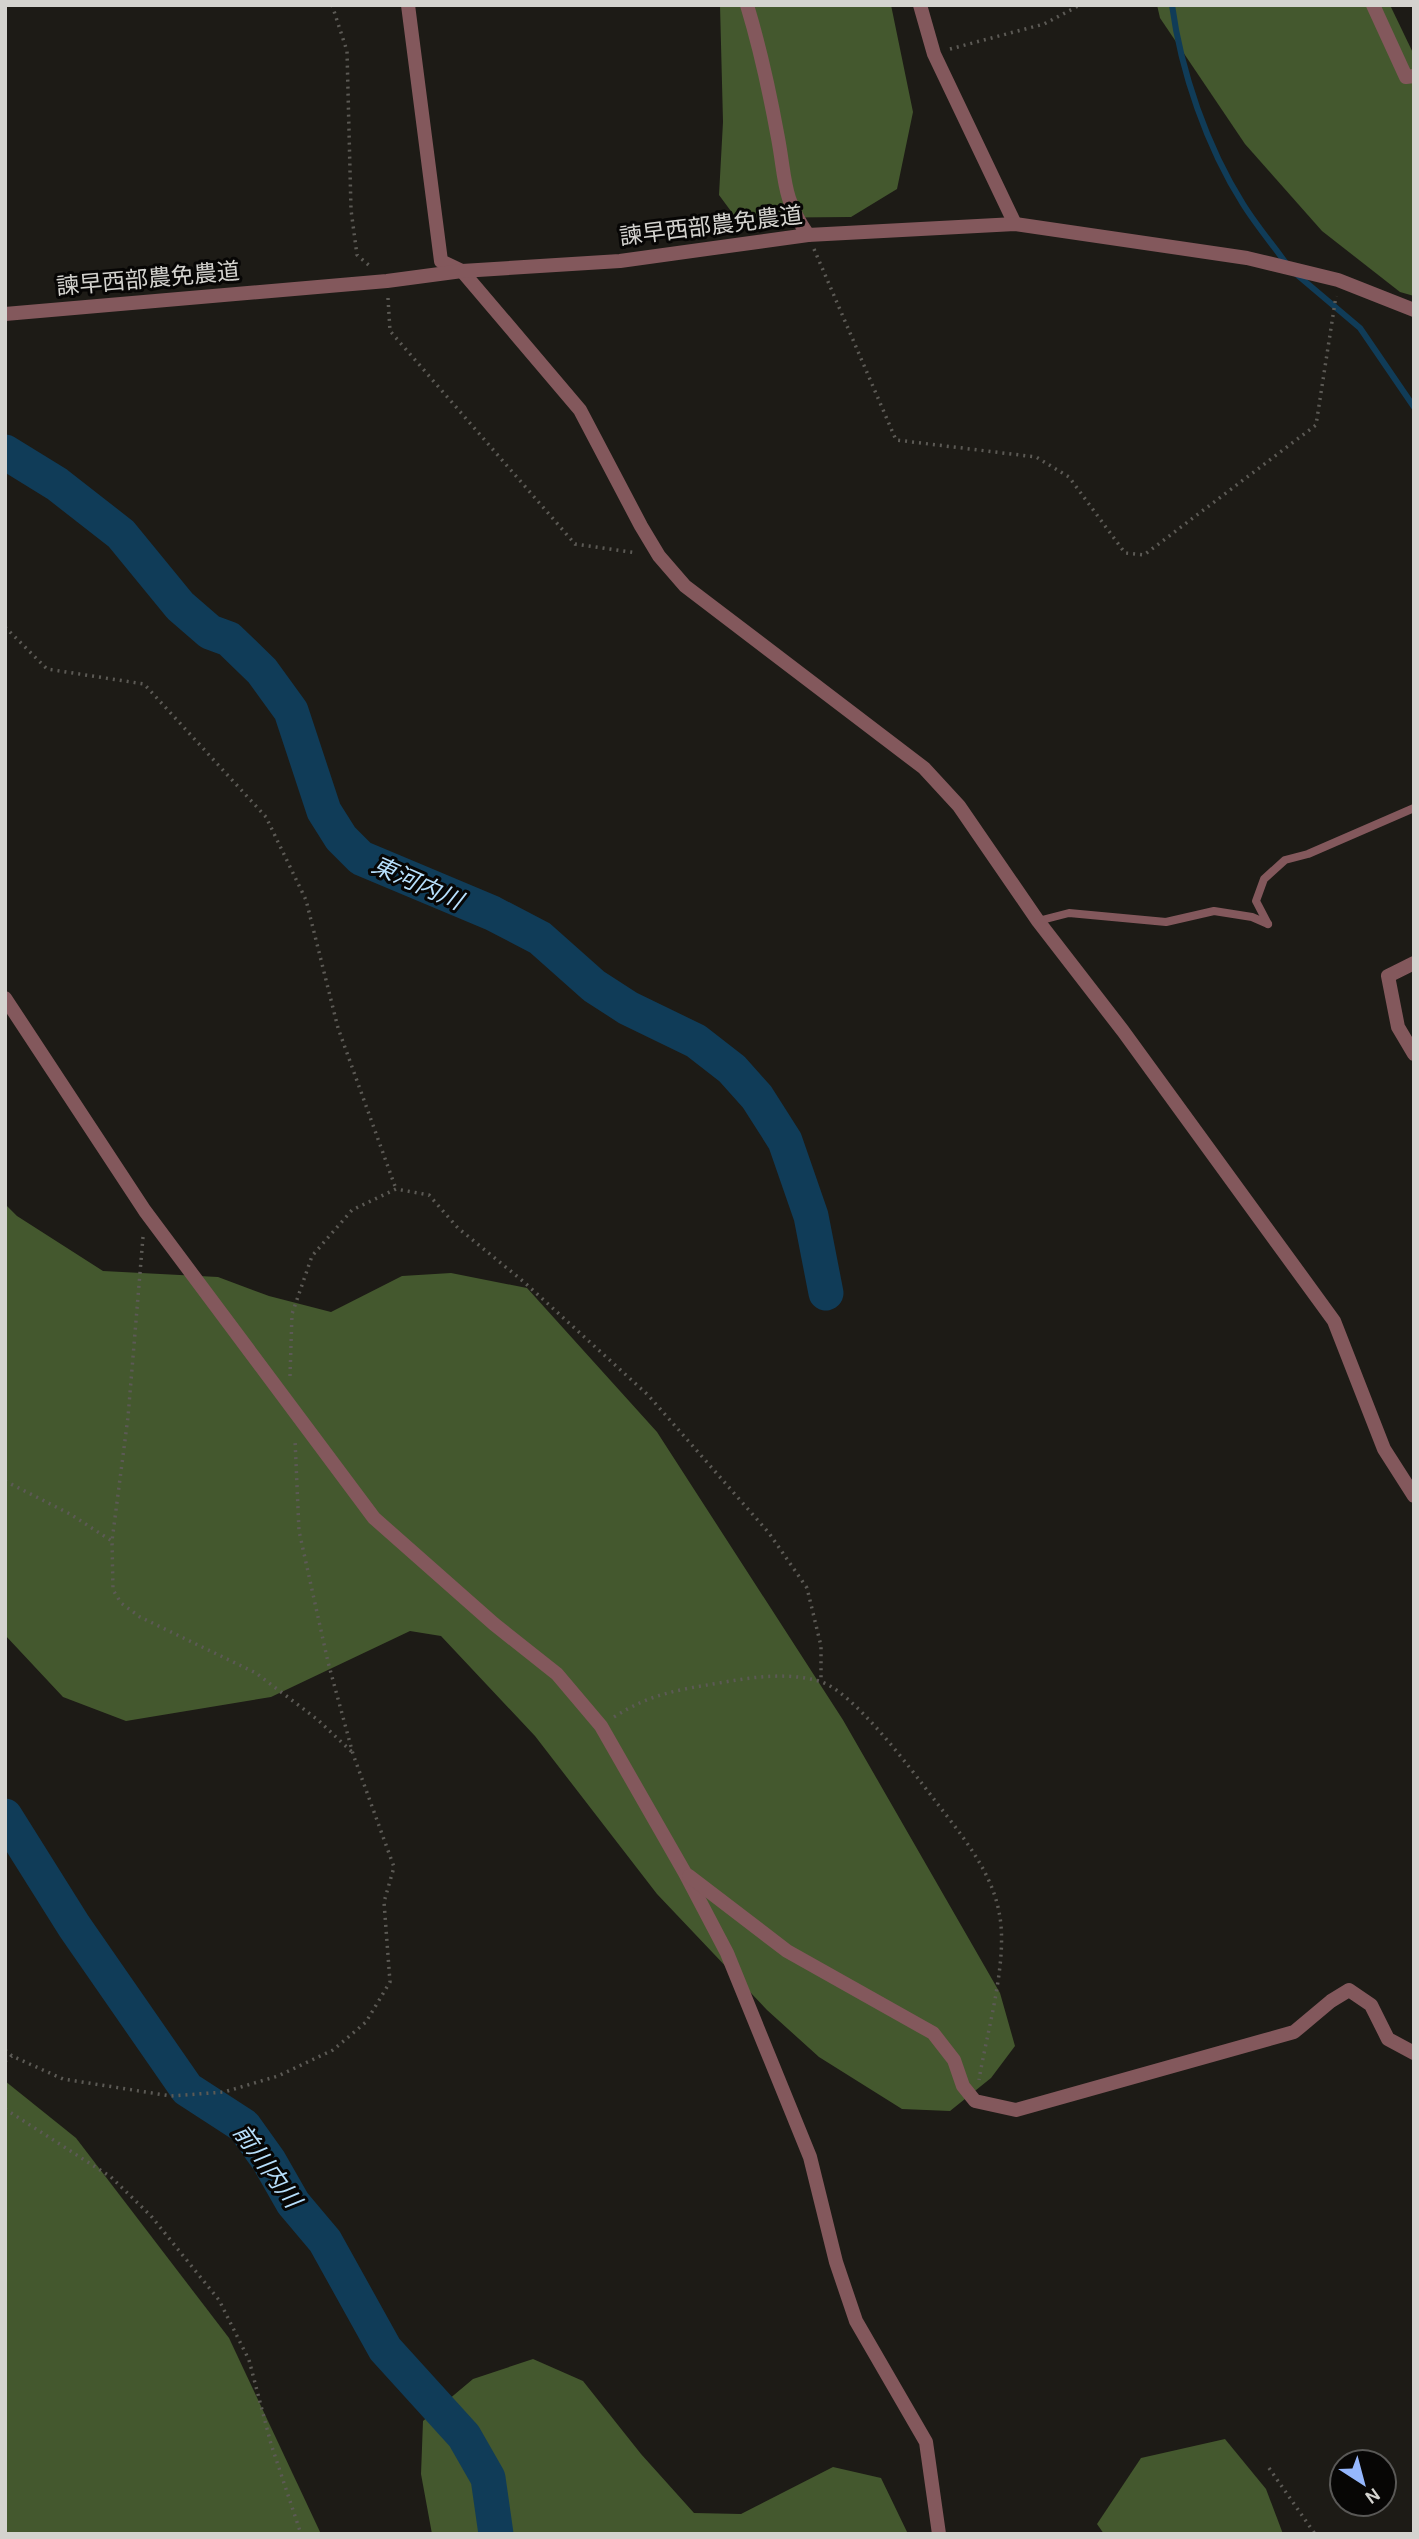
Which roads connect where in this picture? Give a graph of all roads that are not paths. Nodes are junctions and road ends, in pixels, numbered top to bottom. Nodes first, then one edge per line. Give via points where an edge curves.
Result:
1 (408, 5) edge
2 (747, 5) edge
3 (920, 5) edge
4 (1373, 5) edge
5 (1414, 76) edge
6 (1015, 224) junction
7 (808, 235) junction
8 (462, 271) junction
9 (1414, 310) edge
10 (5, 314) edge
11 (1414, 808) edge
12 (1038, 921) junction
13 (1414, 963) edge
14 (5, 998) edge
15 (1414, 1054) edge
16 (1414, 1496) edge
17 (685, 1873) junction
18 (1414, 2053) edge
19 (939, 2534) edge

1 - 8 street via 441,261
2 - 7 street via 786,195
3 - 6 street via 934,54
4 - 5 street via 1406,77
6 - 7 street, 諫早西部農免農道
6 - 9 street, 諫早西部農免農道 via 1247,258 1338,281
7 - 8 street, 諫早西部農免農道 via 620,261
8 - 10 street, 諫早西部農免農道
8 - 12 street via 580,410 659,556 685,586 923,768 959,806
11 - 12 lane via 1285,860 1264,879 1256,901 1268,924 1214,911 1167,922 1069,913
12 - 16 street via 1124,1031 1334,1321 1384,1449
13 - 15 street via 1388,976 1398,1027
14 - 17 street via 145,1210 374,1518 557,1674 600,1726
17 - 18 street via 788,1951 933,2033 954,2060 963,2086 975,2101 1016,2110 1294,2032 1349,1990 1371,2005 1388,2039
17 - 19 street via 727,1952 810,2157 856,2321 926,2442

